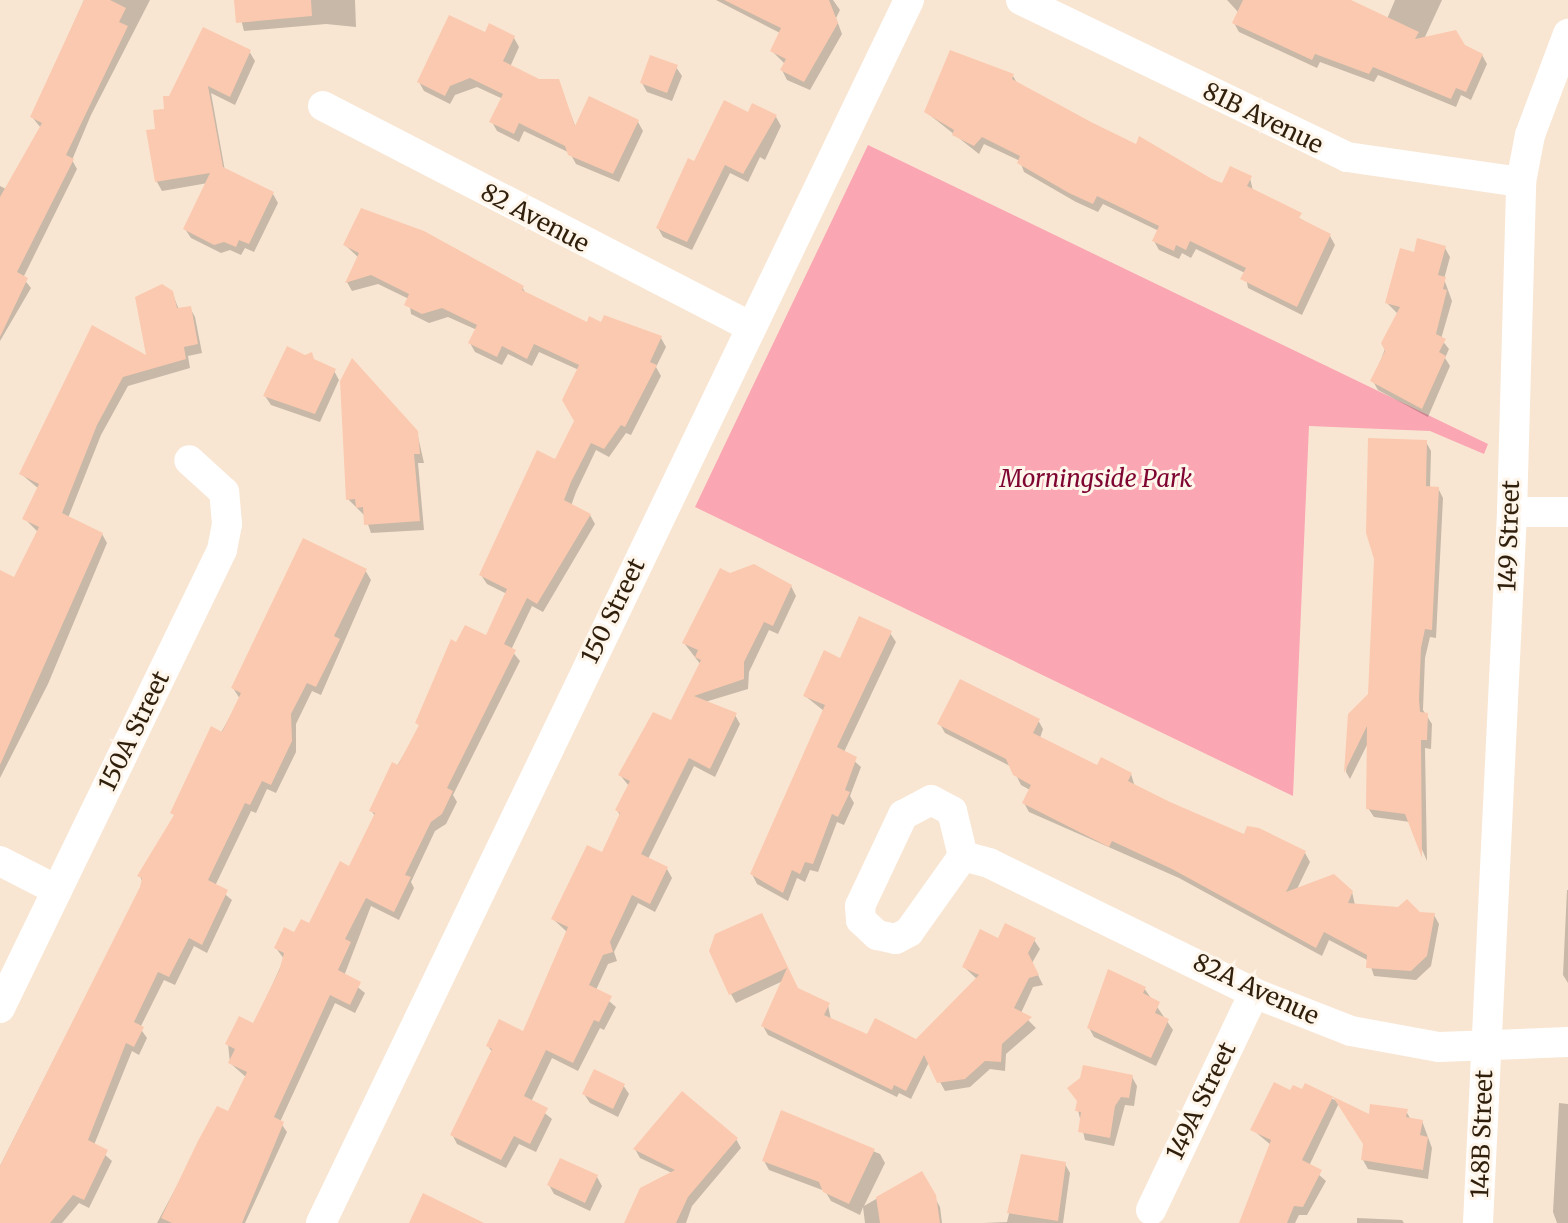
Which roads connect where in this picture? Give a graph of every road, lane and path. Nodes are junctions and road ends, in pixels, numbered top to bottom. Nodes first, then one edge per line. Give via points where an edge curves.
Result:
1 (909, 0) edge
2 (1021, 0) edge
3 (1568, 34) edge
4 (323, 106) dead end
5 (1521, 182) junction
6 (750, 326) junction
7 (189, 460) dead end
8 (1512, 512) junction
9 (1568, 512) edge
10 (963, 856) dead end
11 (0, 861) edge
12 (57, 890) junction
13 (1254, 993) junction
14 (0, 1008) edge
15 (1568, 1042) edge
16 (1485, 1046) junction
17 (1151, 1210) dead end
18 (321, 1223) edge
19 (1478, 1223) edge

1 - 6 street, 150 Street
2 - 5 street, 81B Avenue via 1347,157
3 - 5 street, 149 Street via 1530,135
4 - 6 street, 82 Avenue
5 - 8 street, 149 Street
6 - 18 street, 150 Street
7 - 12 street, 150A Street via 224,492 227,524 222,550
8 - 9 street
8 - 16 street, 149 Street
10 - 13 street, 82A Avenue via 1003,869
11 - 12 street
12 - 14 street, 150A Street
13 - 16 street, 82A Avenue via 1383,1039
13 - 17 street, 149A Street
15 - 16 street, 82A Avenue
16 - 19 street, 148B Street

